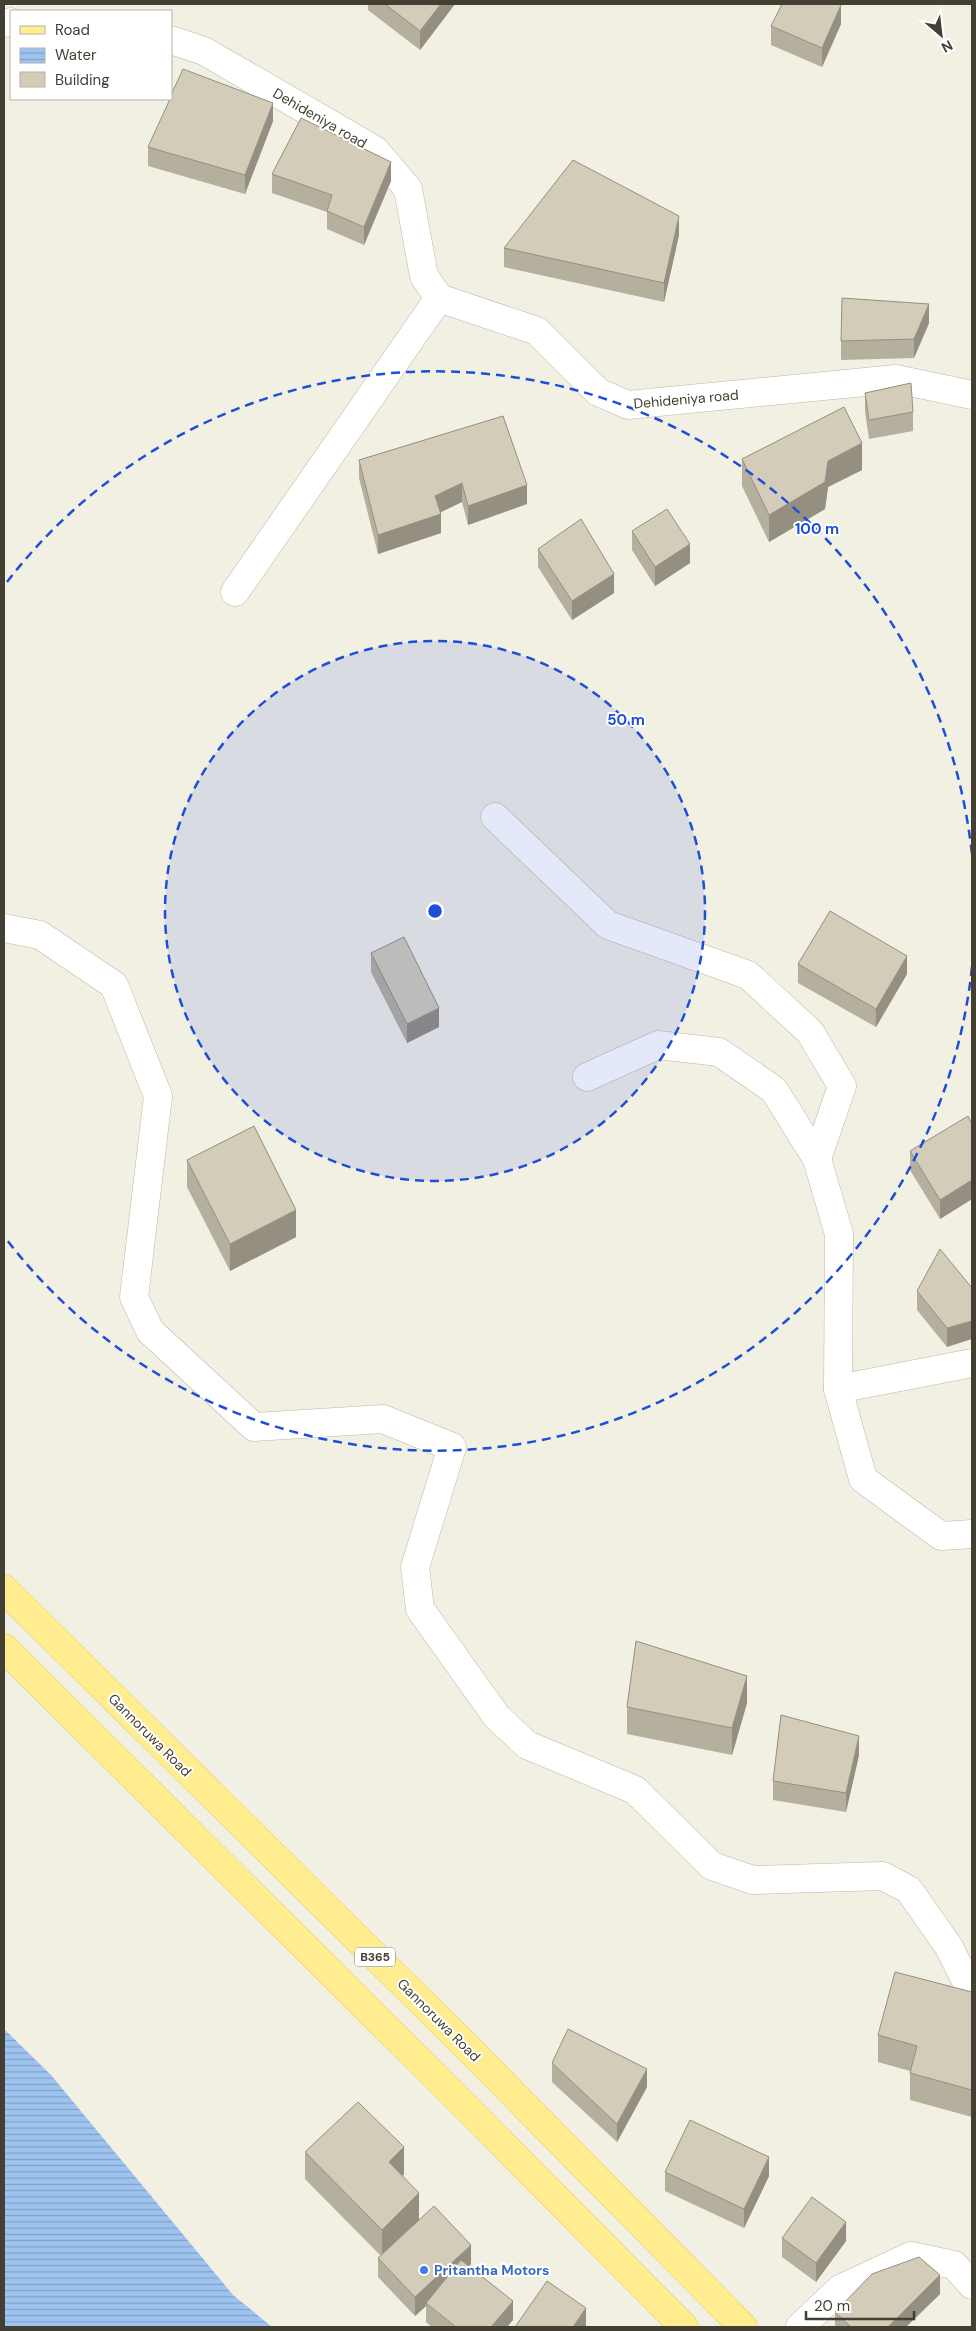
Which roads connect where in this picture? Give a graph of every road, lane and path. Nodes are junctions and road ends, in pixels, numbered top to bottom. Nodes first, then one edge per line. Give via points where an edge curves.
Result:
1 (172, 40) edge
2 (439, 298) junction
3 (972, 395) edge
4 (235, 592) dead end
5 (495, 817) dead end
6 (4, 928) edge
7 (587, 1077) dead end
8 (817, 1159) junction
9 (972, 1363) edge
10 (838, 1389) junction
11 (972, 1534) edge
12 (4, 1589) edge
13 (4, 1648) edge
14 (961, 1944) edge
15 (972, 1986) edge
16 (972, 2285) edge
17 (684, 2327) edge
18 (743, 2327) edge
19 (800, 2327) edge

1 - 2 street, Dehideniya road via 204,51 375,150 408,189 424,276
2 - 3 street, Dehideniya road via 537,331 598,392 628,405 896,379
2 - 4 street
5 - 8 street via 608,926 748,975 810,1032 842,1086
6 - 14 street via 40,935 114,984 158,1096 134,1297 150,1331 254,1427 383,1419 452,1447 415,1566 420,1609 497,1717 528,1745 635,1790 712,1866 753,1880 883,1876 909,1890
7 - 8 street via 658,1045 719,1052 774,1090
8 - 10 street via 839,1234
9 - 10 street
10 - 11 street via 864,1479 941,1536
12 - 18 main road, Gannoruwa Road / B365 via 462,2042
13 - 17 main road
14 - 15 street via 967,1983
16 - 19 street via 954,2265 911,2256 840,2289

